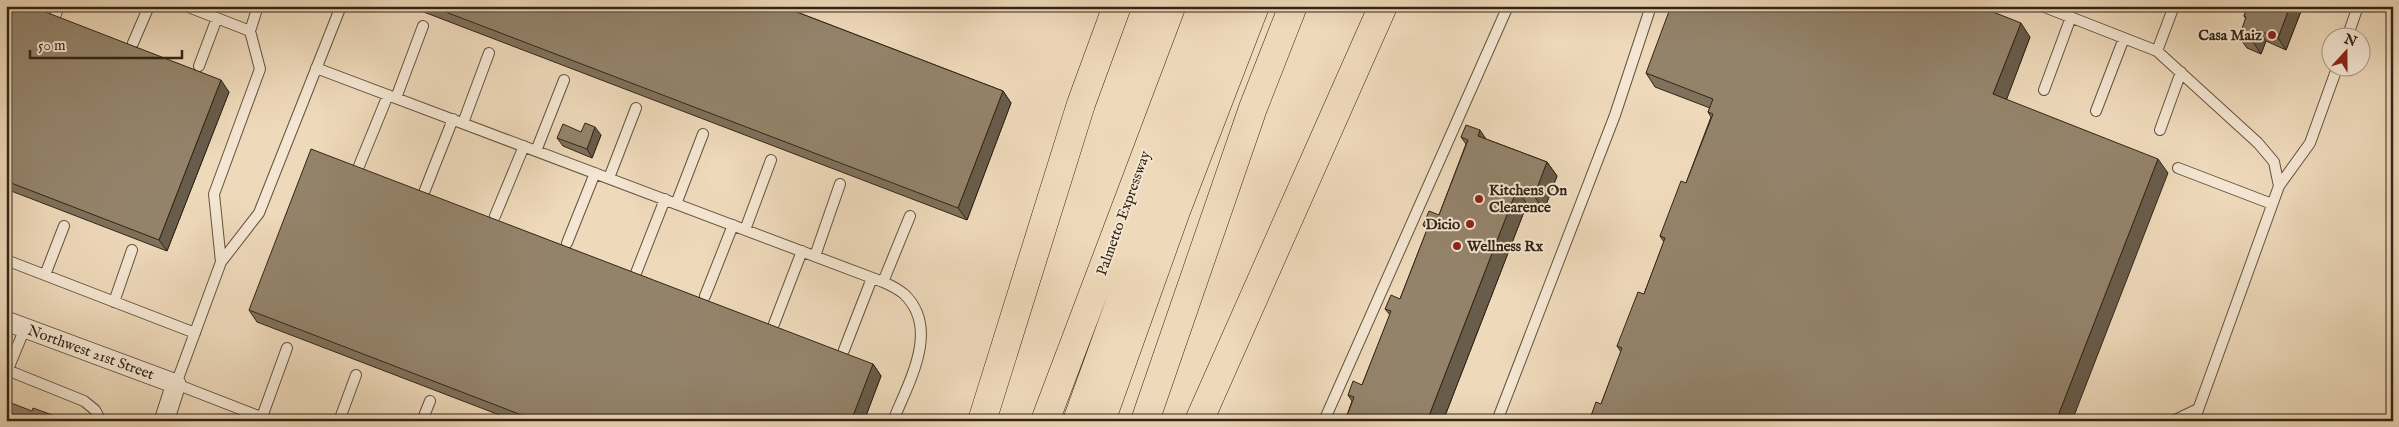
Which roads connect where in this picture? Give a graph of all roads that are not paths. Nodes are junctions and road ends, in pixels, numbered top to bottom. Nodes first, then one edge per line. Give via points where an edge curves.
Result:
1 (148, 6) edge
2 (186, 6) edge
3 (258, 6) edge
4 (341, 6) edge
5 (1117, 6) edge
6 (1202, 6) edge
7 (1230, 6) edge
8 (1255, 6) edge
9 (1293, 6) edge
10 (1383, 6) edge
11 (1508, 6) edge
12 (1651, 6) edge
13 (2042, 6) edge
14 (2174, 6) edge
15 (2358, 6) edge
16 (2061, 10) edge
17 (2071, 17) junction
18 (217, 18) junction
19 (423, 26) dead end
20 (2350, 28) edge
21 (250, 31) junction
22 (2124, 38) junction
23 (134, 43) dead end
24 (2157, 51) junction
25 (489, 53) dead end
26 (199, 66) dead end
27 (316, 68) junction
28 (2181, 72) junction
29 (2333, 78) edge
30 (564, 80) dead end
31 (2044, 90) dead end
32 (392, 96) junction
33 (636, 108) dead end
34 (2096, 112) dead end
35 (458, 121) junction
36 (2160, 130) dead end
37 (703, 134) dead end
38 (524, 146) junction
39 (536, 151) junction
40 (771, 160) dead end
41 (359, 166) edge
42 (2178, 168) dead end
43 (595, 173) junction
44 (609, 178) junction
45 (840, 184) dead end
46 (2279, 186) junction
47 (425, 190) edge
48 (665, 199) junction
49 (676, 204) junction
50 (2272, 204) junction
51 (495, 216) dead end
52 (910, 216) dead end
53 (733, 225) junction
54 (64, 226) dead end
55 (745, 230) junction
56 (567, 243) dead end
57 (132, 250) dead end
58 (802, 251) junction
59 (815, 256) junction
60 (6, 260) edge
61 (222, 262) junction
62 (636, 273) edge
63 (46, 276) junction
64 (872, 278) junction
65 (883, 282) junction
66 (705, 296) dead end
67 (114, 302) junction
68 (6, 321) edge
69 (774, 324) edge
70 (25, 328) junction
71 (195, 333) junction
72 (287, 348) dead end
73 (844, 350) dead end
74 (7, 372) edge
75 (356, 375) dead end
76 (176, 384) junction
77 (430, 401) dead end
78 (2198, 409) junction
79 (267, 419) edge
80 (101, 421) edge
81 (164, 421) edge
82 (339, 421) edge
83 (422, 421) edge
84 (893, 421) edge
85 (982, 421) edge
86 (1045, 421) edge
87 (1077, 421) edge
88 (1101, 421) edge
89 (1145, 421) edge
90 (1199, 421) edge
91 (1324, 421) edge
92 (1497, 421) edge
93 (2173, 421) edge
94 (2194, 421) edge

1 - 23 lane
2 - 18 lane
3 - 21 lane
4 - 27 lane
5 - 85 highway via 1082,104
6 - 86 highway, Palmetto Expressway
7 - 87 highway
8 - 88 highway via 1176,211
9 - 89 highway via 1253,108
10 - 90 highway
11 - 91 lane
12 - 92 lane via 1615,115
13 - 16 lane
14 - 24 lane
15 - 20 lane
16 - 17 lane
17 - 22 lane
17 - 31 lane
18 - 21 lane
18 - 26 lane
19 - 32 lane
21 - 61 lane via 260,69 214,194
22 - 24 lane
22 - 34 lane
24 - 28 lane
25 - 35 lane
27 - 32 lane
27 - 61 lane via 259,212
28 - 36 lane
28 - 46 lane via 2258,143 2274,162
29 - 46 lane via 2310,143
30 - 39 lane
32 - 35 lane
32 - 41 lane
33 - 44 lane
35 - 38 lane
35 - 47 lane
37 - 49 lane
38 - 39 lane
38 - 51 lane
39 - 43 lane
40 - 55 lane
42 - 50 lane
43 - 44 lane
43 - 56 lane
44 - 48 lane
45 - 59 lane
46 - 50 lane
48 - 49 lane
48 - 62 lane
49 - 53 lane
50 - 78 lane
52 - 65 lane
53 - 55 lane
53 - 66 lane
54 - 63 lane
55 - 58 lane
57 - 67 lane
58 - 59 lane
58 - 69 lane
59 - 64 lane
60 - 63 lane
61 - 71 lane
63 - 67 lane
64 - 65 lane
64 - 73 lane
65 - 84 lane via 903,293 916,310 921,330 920,350
67 - 71 lane
68 - 70 street, Northwest 21st Street
70 - 74 lane
70 - 76 street, Northwest 21st Street
71 - 76 lane
72 - 79 lane
74 - 80 lane via 84,401
75 - 82 lane
76 - 79 lane
76 - 81 street
77 - 83 lane
78 - 93 lane
78 - 94 lane

